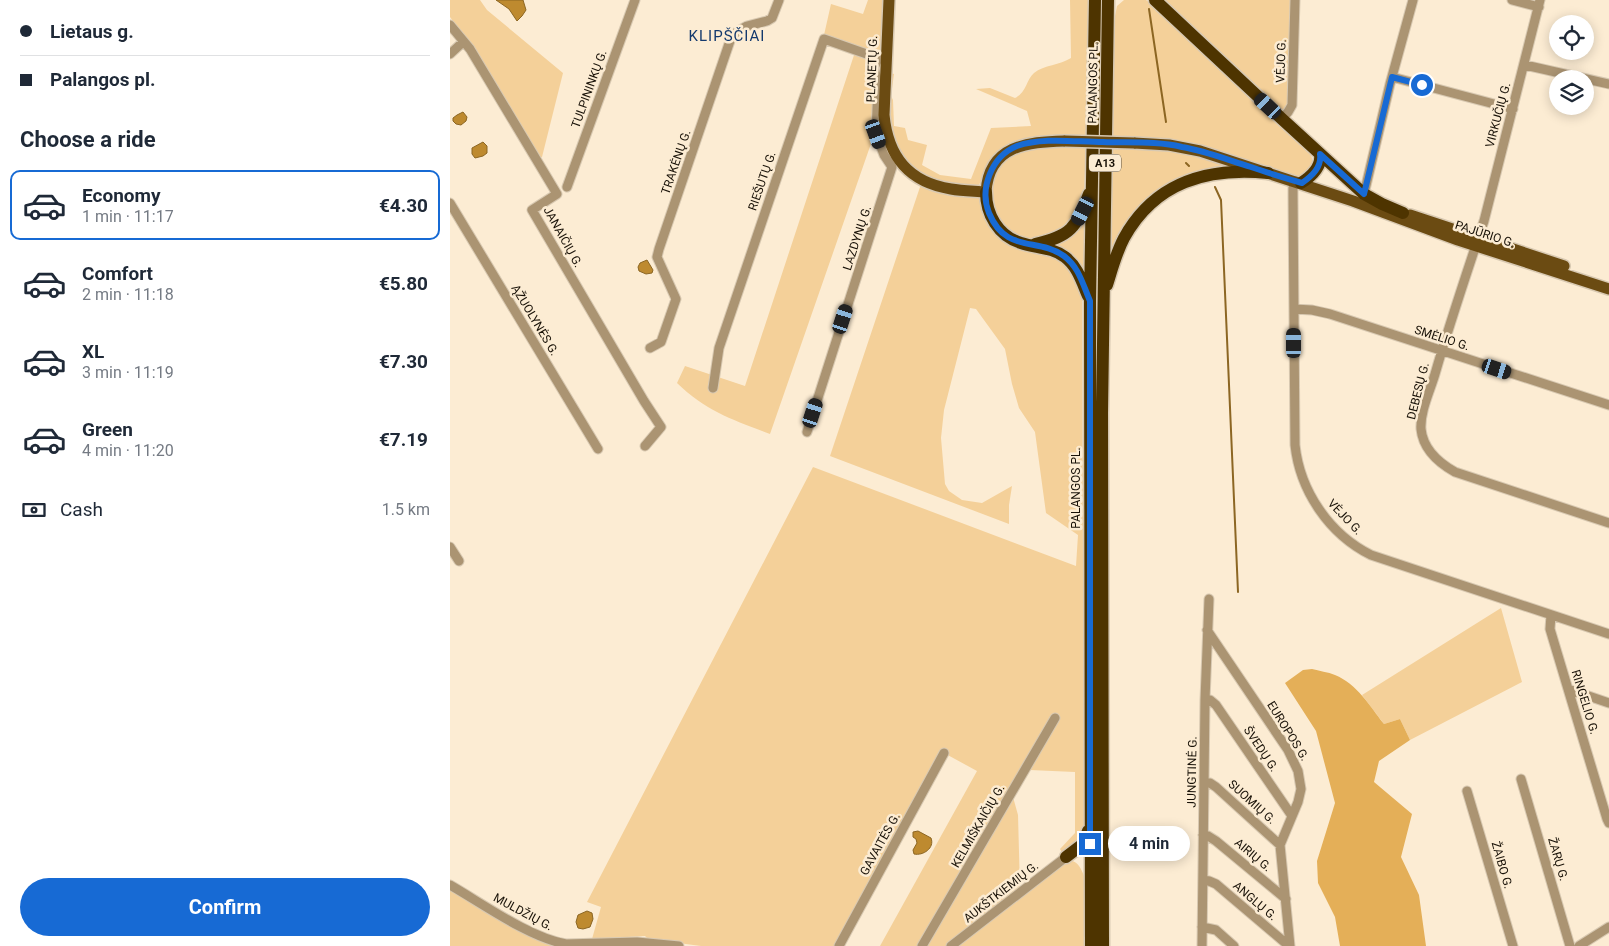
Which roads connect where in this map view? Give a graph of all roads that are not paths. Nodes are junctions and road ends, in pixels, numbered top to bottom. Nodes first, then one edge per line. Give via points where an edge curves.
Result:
1 (635, 0) edge
2 (779, 0) edge
3 (889, 0) edge
4 (1095, 0) edge
5 (1108, 0) edge
6 (1119, 0) edge
7 (1295, 0) edge
8 (1413, 0) edge
9 (1512, 0) edge
10 (1155, 1) edge
11 (1540, 4) edge
12 (450, 25) edge
13 (1108, 26) junction
14 (463, 42) junction
15 (450, 54) edge
16 (882, 59) junction
17 (1525, 64) junction
18 (1392, 77) junction
19 (1609, 84) edge
20 (1513, 109) junction
21 (1282, 119) junction
22 (1320, 154) junction
23 (1268, 173) junction
24 (1299, 182) junction
25 (1092, 184) junction
26 (567, 187) dead end
27 (986, 192) junction
28 (1364, 194) junction
29 (1353, 201) junction
30 (450, 203) edge
31 (1404, 213) junction
32 (1477, 241) junction
33 (1031, 245) junction
34 (1609, 281) edge
35 (1609, 289) edge
36 (1096, 300) junction
37 (1294, 309) junction
38 (650, 348) dead end
39 (1442, 351) junction
40 (713, 388) dead end
41 (1609, 405) edge
42 (807, 432) dead end
43 (645, 446) dead end
44 (598, 449) dead end
45 (1609, 523) edge
46 (450, 547) edge
47 (458, 561) dead end
48 (1209, 599) dead end
49 (1551, 615) junction
50 (1207, 630) junction
51 (1609, 634) edge
52 (1568, 688) junction
53 (1205, 700) junction
54 (1609, 703) edge
55 (1055, 718) dead end
56 (944, 753) dead end
57 (1521, 779) dead end
58 (1204, 783) junction
59 (1467, 791) dead end
60 (1292, 816) junction
61 (1609, 823) edge
62 (1090, 826) junction
63 (1203, 835) junction
64 (1280, 845) junction
65 (1066, 858) junction
66 (1090, 879) junction
67 (1203, 880) junction
68 (450, 885) edge
69 (1286, 899) junction
70 (1202, 927) junction
71 (1609, 927) edge
72 (679, 946) edge
73 (839, 946) edge
74 (922, 946) edge
75 (951, 946) edge
76 (1091, 946) edge
77 (1103, 946) edge
78 (1202, 946) edge
79 (1234, 946) edge
80 (1290, 946) edge
81 (1513, 946) edge
82 (1570, 946) edge
83 (1580, 946) edge

1 - 26 street, TULPININKŲ G.
2 - 38 street, TRAKĖNŲ G. via 772,18 747,26 731,38 659,249 657,257 676,299 661,342
3 - 16 main road, PLANETŲ G.
4 - 25 highway, PALANGOS PL. / A13
5 - 13 highway, PALANGOS PL. / A13
6 - 13 highway
7 - 21 street, VĖJO G. via 1292,106
8 - 18 street
9 - 11 street
10 - 21 highway
11 - 17 street, VIRKUČIŲ G.
12 - 14 street, JANAIČIŲ G.
13 - 36 highway, PALANGOS PL. / A13
14 - 15 street
14 - 43 street, JANAIČIŲ G. via 557,194 532,210 661,427
16 - 27 main road, PLANETŲ G. via 885,125 895,155 912,174 930,184
16 - 40 street, RIEŠUTŲ G. via 824,39 719,348
16 - 42 street, LAZDYNŲ G. via 874,68 878,83 876,134 892,167
17 - 19 street
17 - 20 street, VIRKUČIŲ G.
18 - 20 street
18 - 28 street
20 - 32 street, VIRKUČIŲ G.
21 - 22 highway
22 - 24 highway via 1321,162 1312,175
22 - 28 highway
23 - 24 main road, PAJŪRIO G.
23 - 27 main road, PAJŪRIO G., bridge via 1180,146 1065,141 1028,143 1002,156 992,169
23 - 36 highway via 1223,172 1172,188 1135,222 1124,238
24 - 29 main road, PAJŪRIO G.
24 - 37 street, VĖJO G. via 1293,188
25 - 33 highway via 1083,211 1073,227 1058,238
25 - 36 highway, PALANGOS PL. / A13
27 - 33 highway via 989,212 999,229 1015,241
28 - 31 highway
29 - 31 main road, PAJŪRIO G.
29 - 32 main road, PAJŪRIO G.
30 - 44 street, ĄŽUOLYNĖS G.
31 - 32 main road, PAJŪRIO G.
32 - 34 main road, PAJŪRIO G.
32 - 35 main road, PAJŪRIO G.
32 - 39 street, DEBESŲ G.
33 - 36 highway via 1051,250 1068,260
36 - 62 highway, PALANGOS PL. / A13
36 - 77 highway, PALANGOS PL. / A13
37 - 39 street, SMĖLIO G. via 1330,314
37 - 49 street, VĖJO G. via 1296,457 1308,490 1324,517 1343,537 1371,555
39 - 41 street, SMĖLIO G.
39 - 45 street, DEBESŲ G. via 1421,428 1435,458 1455,472
46 - 47 street
48 - 50 street, JUNGTINĖ G.
49 - 51 street, VĖJO G.
49 - 52 street, RINGELIO G. via 1550,629
50 - 53 street, JUNGTINĖ G.
50 - 60 street, EUROPOS G. via 1294,760 1301,789
52 - 54 street
52 - 61 street, RINGELIO G.
53 - 58 street, JUNGTINĖ G.
53 - 60 street, ŠVEDŲ G. via 1216,706
55 - 74 street, KELMIŠKAIČIŲ G.
56 - 73 street, GAVAITĖS G.
57 - 82 street, ŽARŲ G.
58 - 63 street, JUNGTINĖ G.
58 - 64 street, SUOMIŲ G. via 1216,787
59 - 81 street, ŽAIBO G.
60 - 64 street, EUROPOS G.
62 - 65 highway via 1083,844
62 - 66 highway, PALANGOS PL. / A13
63 - 67 street, JUNGTINĖ G.
63 - 69 street, AIRIŲ G. via 1216,840
64 - 69 street, EUROPOS G.
65 - 66 highway via 1081,861
65 - 75 street, AUKŠTKIEMIŲ G.
66 - 76 highway, PALANGOS PL. / A13
67 - 70 street, JUNGTINĖ G.
67 - 80 street, ANGLŲ G. via 1216,884
68 - 72 street, MULDŽIŲ G. via 516,924 556,942 637,942
69 - 80 street, EUROPOS G.
70 - 78 street, JUNGTINĖ G.
70 - 79 street via 1216,930
71 - 83 street

